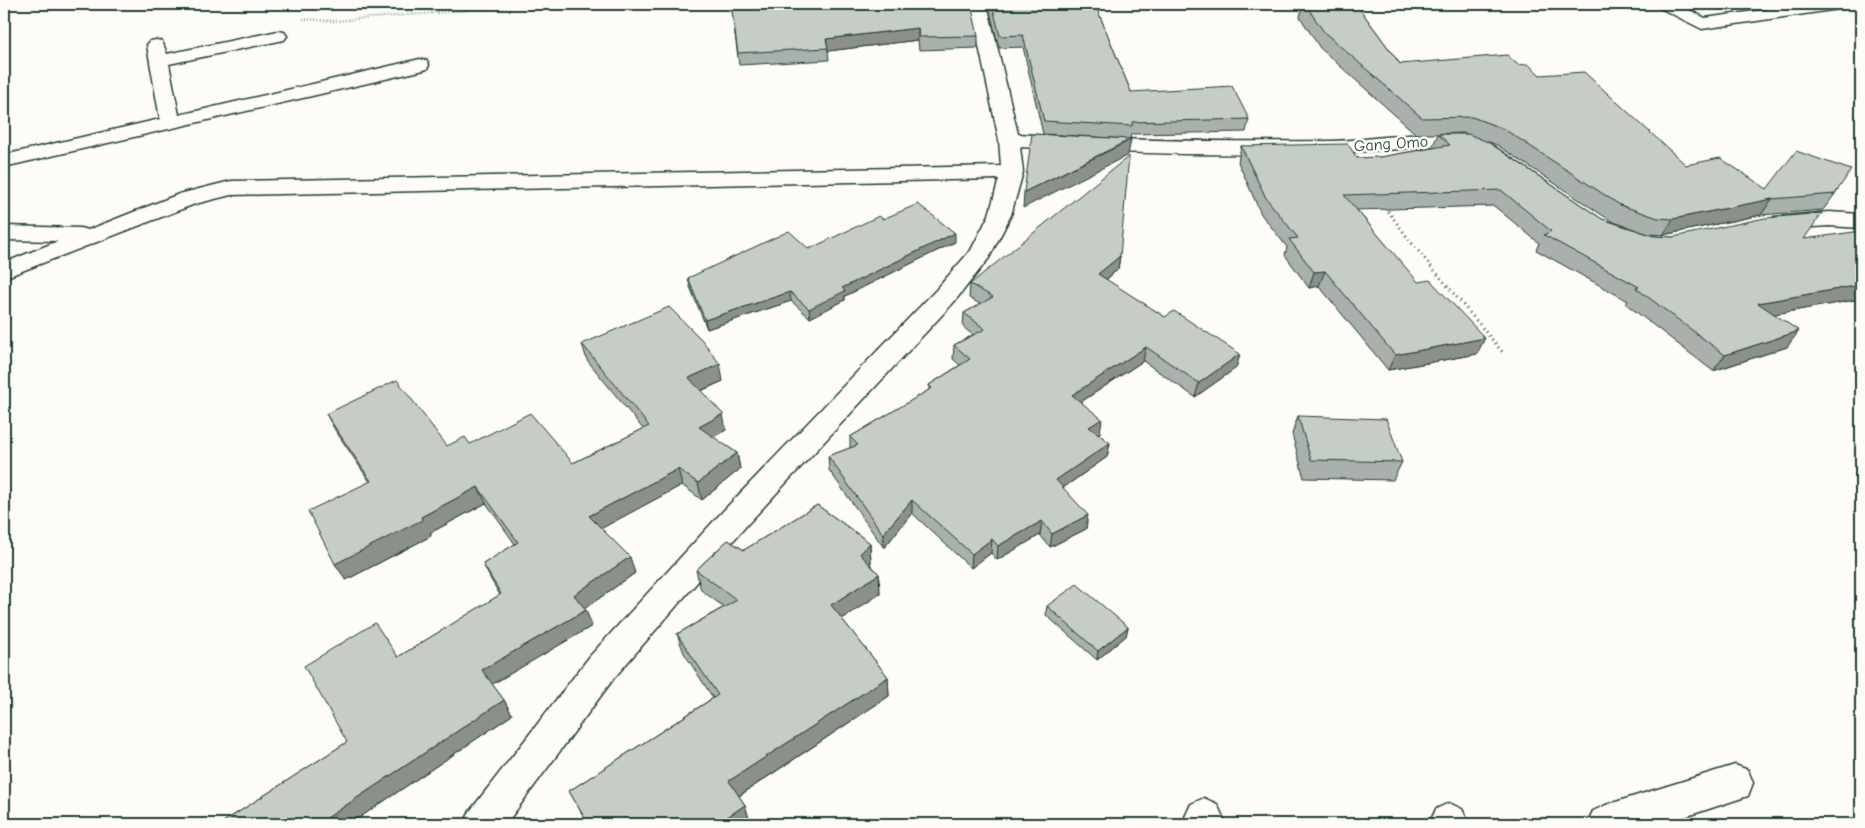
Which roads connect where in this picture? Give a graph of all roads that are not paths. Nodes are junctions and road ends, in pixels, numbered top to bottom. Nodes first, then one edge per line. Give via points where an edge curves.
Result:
1 (978, 4) edge
2 (1666, 4) edge
3 (1839, 4) edge
4 (278, 36) dead end
5 (420, 65) dead end
6 (171, 122) junction
7 (1009, 140) junction
8 (1490, 151) edge
9 (4, 161) edge
10 (1012, 172) junction
11 (1860, 222) edge
12 (1763, 224) edge
13 (4, 233) edge
14 (92, 235) junction
15 (4, 271) edge
16 (1735, 783) dead end
17 (483, 824) edge
18 (1606, 824) edge

1 - 7 street
2 - 3 street via 1702,24
4 - 6 street via 157,53
5 - 6 street
6 - 9 street
7 - 8 street, Gang Omo via 1210,150 1455,140
7 - 10 street
10 - 14 street via 231,188 186,199
10 - 17 street via 1000,215 981,253 945,296 735,518 602,667
11 - 12 street via 1805,219
13 - 14 street
14 - 15 street
16 - 18 street

